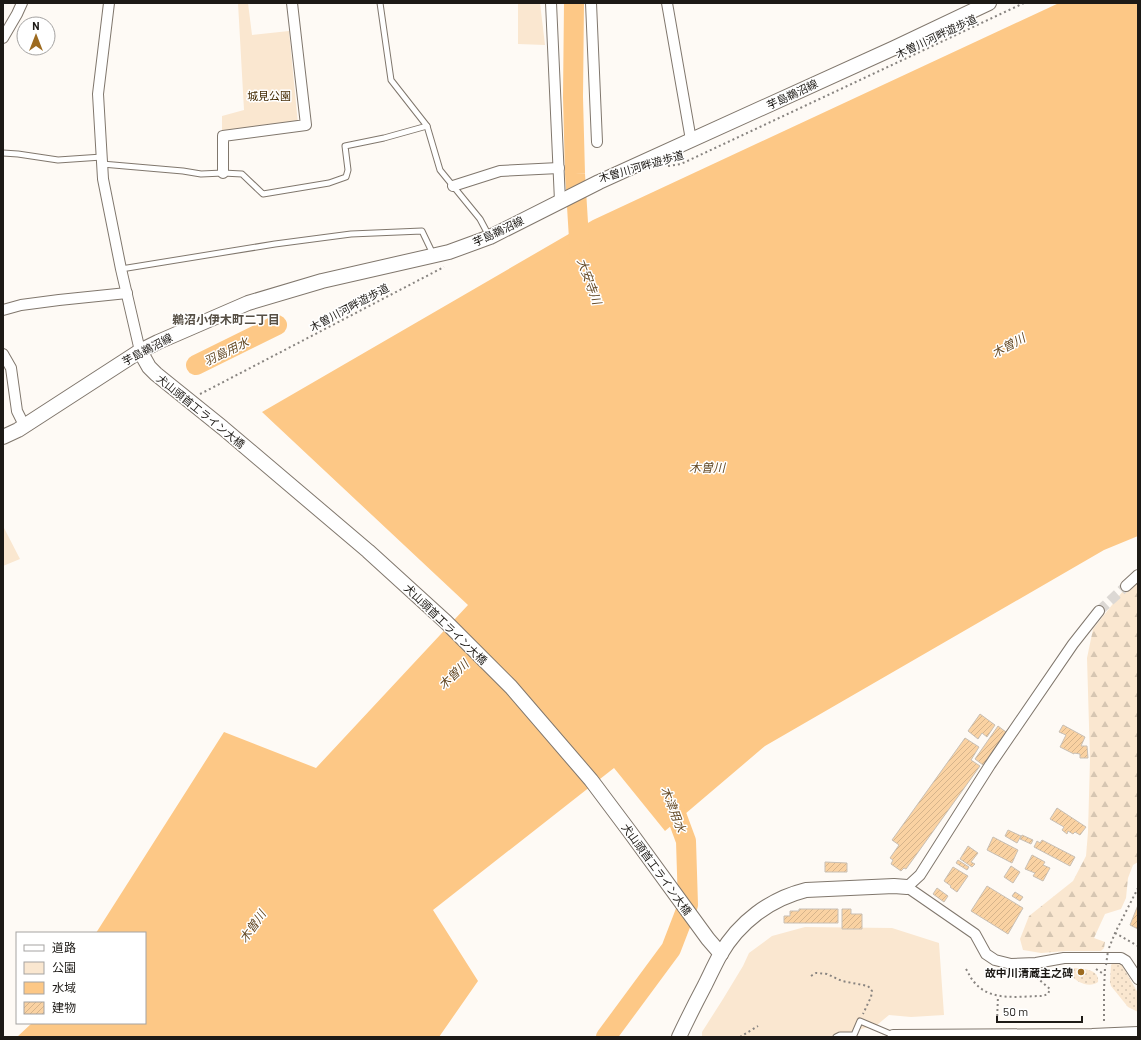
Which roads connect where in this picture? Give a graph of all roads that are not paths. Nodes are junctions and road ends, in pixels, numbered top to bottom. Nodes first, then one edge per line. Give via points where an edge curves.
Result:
1 (22, 3) edge
2 (109, 3) edge
3 (292, 3) edge
4 (380, 3) edge
5 (552, 3) edge
6 (591, 3) edge
7 (667, 3) edge
8 (989, 3) edge
9 (3, 38) edge
10 (427, 126) junction
11 (691, 140) junction
12 (597, 142) dead end
13 (3, 153) edge
14 (102, 160) junction
15 (559, 168) junction
16 (223, 173) junction
17 (453, 186) junction
18 (563, 200) junction
19 (490, 237) junction
20 (434, 256) junction
21 (121, 269) junction
22 (127, 293) junction
23 (3, 310) edge
24 (140, 351) junction
25 (3, 354) edge
26 (24, 425) junction
27 (3, 437) edge
28 (1138, 574) edge
29 (1126, 586) tunnel mouth
30 (1099, 611) tunnel mouth
31 (907, 887) junction
32 (721, 954) junction
33 (1138, 979) edge
34 (1138, 1032) edge
35 (893, 1036) edge
36 (1092, 1036) edge
37 (678, 1037) edge
38 (836, 1037) edge

1 - 9 street
2 - 14 street via 98,94
3 - 16 street via 306,126 223,136
4 - 10 lane via 391,80
5 - 15 street
6 - 12 street
7 - 11 street
8 - 11 street, 芋島鵜沼線
10 - 16 lane via 345,146 348,170 346,177 329,183 263,194 242,174
10 - 17 lane via 440,170
11 - 18 street, 芋島鵜沼線
13 - 14 lane via 58,160
14 - 16 lane via 201,174
14 - 21 street via 103,179
15 - 17 street via 500,171
15 - 18 street
17 - 19 lane via 480,219
18 - 19 street, 芋島鵜沼線
19 - 20 street, 芋島鵜沼線
20 - 21 lane via 422,231 351,234
20 - 24 street, 芋島鵜沼線 via 322,281 248,303
21 - 22 street
22 - 23 street via 21,305
22 - 24 street
24 - 26 street, 芋島鵜沼線
24 - 32 street, 犬山頭首工ライン大橋 via 156,374 368,551 446,622 511,687 591,780
25 - 26 street via 11,368 17,411
26 - 27 street, 芋島鵜沼線
28 - 29 street
30 - 31 street via 1072,644 920,875
31 - 32 street via 818,889 793,893 757,912 736,933
31 - 33 street via 975,934 986,954 995,960 1011,964 1064,958 1121,958
32 - 37 street
34 - 36 street
35 - 36 street
35 - 38 lane via 860,1021 854,1035

